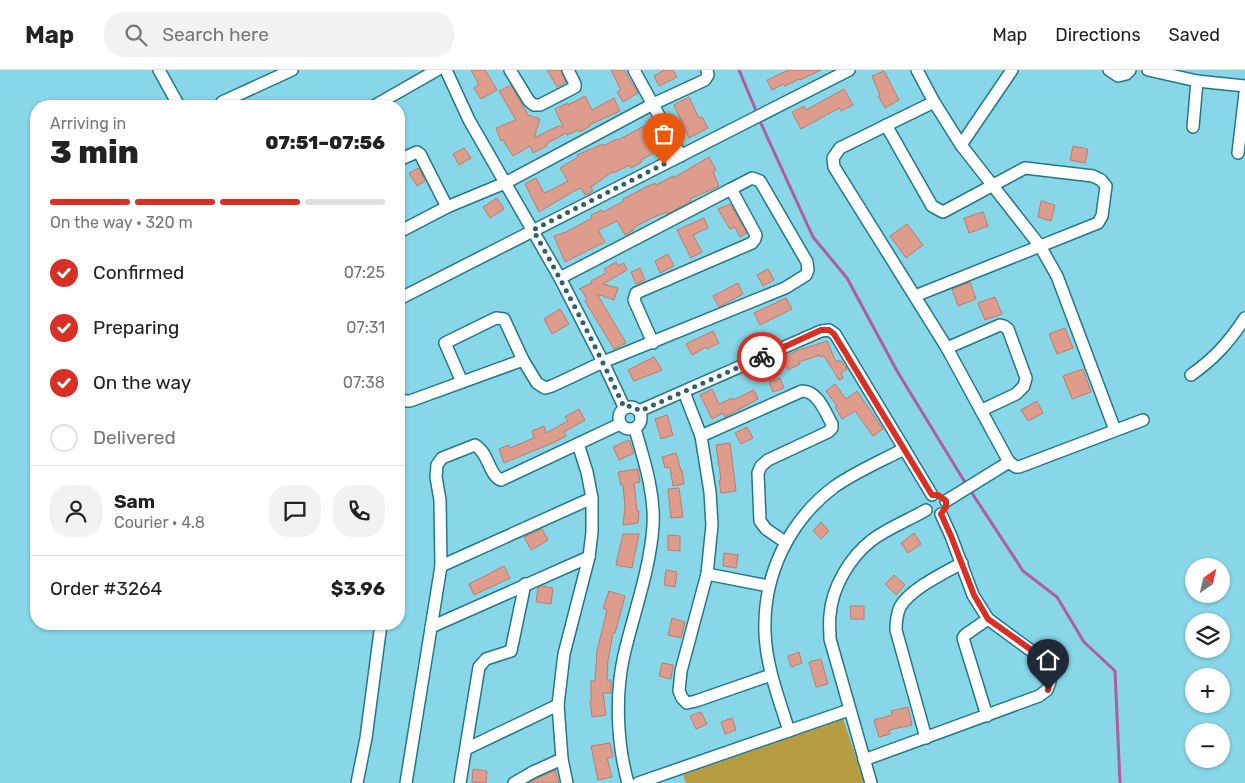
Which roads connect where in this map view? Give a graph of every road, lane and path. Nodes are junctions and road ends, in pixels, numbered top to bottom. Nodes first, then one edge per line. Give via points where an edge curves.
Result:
1 (159, 70) edge
2 (292, 70) edge
3 (437, 70) edge
4 (446, 70) edge
5 (510, 70) edge
6 (568, 70) edge
7 (634, 70) edge
8 (707, 70) edge
9 (849, 70) edge
10 (917, 70) edge
11 (1012, 70) edge
12 (1109, 70) edge
13 (1130, 70) edge
14 (1148, 70) edge
15 (1197, 81) junction
16 (1245, 86) edge
17 (1245, 93) edge
18 (176, 100) edge
19 (226, 100) edge
20 (384, 100) edge
21 (934, 102) junction
22 (652, 104) junction
23 (886, 125) junction
24 (1192, 127) dead end
25 (961, 145) junction
26 (1238, 153) dead end
27 (681, 156) junction
28 (405, 157) edge
29 (505, 183) junction
30 (992, 186) junction
31 (731, 189) junction
32 (447, 207) junction
33 (405, 229) edge
34 (533, 230) junction
35 (1040, 246) junction
36 (560, 278) junction
37 (405, 296) edge
38 (915, 296) junction
39 (1245, 318) edge
40 (653, 343) junction
41 (947, 348) junction
42 (523, 360) junction
43 (603, 362) junction
44 (1191, 375) dead end
45 (462, 382) junction
46 (684, 392) junction
47 (405, 401) edge
48 (624, 407) junction
49 (982, 410) junction
50 (640, 411) junction
51 (1143, 420) dead end
52 (620, 424) junction
53 (635, 429) junction
54 (1115, 430) junction
55 (701, 436) junction
56 (578, 444) junction
57 (904, 449) junction
58 (1009, 462) junction
59 (932, 495) junction
60 (592, 498) junction
61 (950, 498) junction
62 (926, 510) junction
63 (941, 514) junction
64 (785, 542) junction
65 (589, 557) junction
66 (962, 563) junction
67 (441, 566) junction
68 (707, 574) junction
69 (525, 584) junction
70 (768, 586) junction
71 (988, 619) junction
72 (431, 627) junction
73 (380, 630) edge
74 (771, 675) junction
75 (558, 705) junction
76 (849, 710) junction
77 (987, 716) junction
78 (788, 731) junction
79 (926, 738) junction
80 (466, 749) junction
81 (562, 759) junction
82 (864, 760) junction
83 (357, 783) edge
84 (406, 783) edge
85 (460, 783) edge
86 (514, 783) edge
87 (567, 783) edge
88 (628, 783) edge
89 (638, 783) edge
90 (871, 783) edge

1 - 18 street
2 - 19 street
3 - 20 street
4 - 29 street via 469,120
5 - 6 street via 529,101 540,106 575,87
7 - 22 street
8 - 22 street via 705,80
9 - 27 street
10 - 21 street
11 - 25 street
12 - 13 street via 1118,76
14 - 15 street
15 - 16 street
15 - 24 street
17 - 26 street
21 - 23 street
21 - 25 street
22 - 27 street
22 - 29 street
23 - 30 street via 937,210 943,212
23 - 38 street via 840,148 833,158 834,167
25 - 30 street
27 - 34 street
28 - 32 street via 417,152 420,154
29 - 32 street
29 - 34 street
30 - 35 street
30 - 35 street via 1025,168 1093,176 1106,186 1098,223
31 - 36 street
31 - 40 street via 756,234 755,239 636,293 634,300
31 - 40 street via 752,178 760,180 807,262 806,275 785,288
32 - 33 street
34 - 36 street
34 - 37 street
35 - 38 street
35 - 54 street via 1057,276
36 - 43 street
38 - 41 street
39 - 44 street via 1211,361
40 - 43 street
41 - 49 street
41 - 49 street via 1000,326 1008,329 1026,378 1024,386 1016,394
42 - 43 street via 537,383 545,388
42 - 45 street
42 - 45 street via 504,320 496,318 445,343
43 - 48 street
45 - 47 street
46 - 50 street
46 - 55 street
46 - 57 street via 821,330 829,330
48 - 50 street via 632,406
48 - 52 street via 618,418
49 - 58 street
50 - 53 street via 641,424
51 - 54 street
52 - 53 street via 626,429
52 - 56 street
53 - 88 street via 648,477 653,524 644,584 620,683 619,731
54 - 58 street via 1016,467
55 - 64 street via 802,392 808,391 815,396 832,428 768,460 758,473 760,521 766,530
55 - 68 street via 712,526
56 - 60 street
56 - 67 street via 501,480 495,478 482,449 475,445 442,458 437,465 436,477 440,500
57 - 59 street
57 - 64 street via 835,487 808,510
58 - 61 street
59 - 61 street
59 - 62 street via 926,500
60 - 65 street
60 - 67 street
61 - 63 street
62 - 63 street via 931,514
62 - 76 street via 873,540 856,556 834,595 830,638
63 - 66 street
64 - 70 street
65 - 69 street
65 - 75 street via 564,654
66 - 71 street via 974,595
66 - 79 street via 908,596 896,618 896,630
67 - 72 street
68 - 70 street
68 - 74 street via 681,671 679,691 682,698 686,703 696,701
69 - 72 street
69 - 80 street via 511,651 486,659 479,667
70 - 74 street via 765,633
71 - 77 street via 963,638
71 - 77 street via 1044,659 1050,682 1048,690 1039,696
72 - 84 street
73 - 83 street
74 - 78 street
75 - 80 street
75 - 81 street
76 - 78 street
76 - 82 street
77 - 79 street
78 - 89 street
79 - 82 street
80 - 85 street
81 - 86 street
81 - 87 street
82 - 90 street

